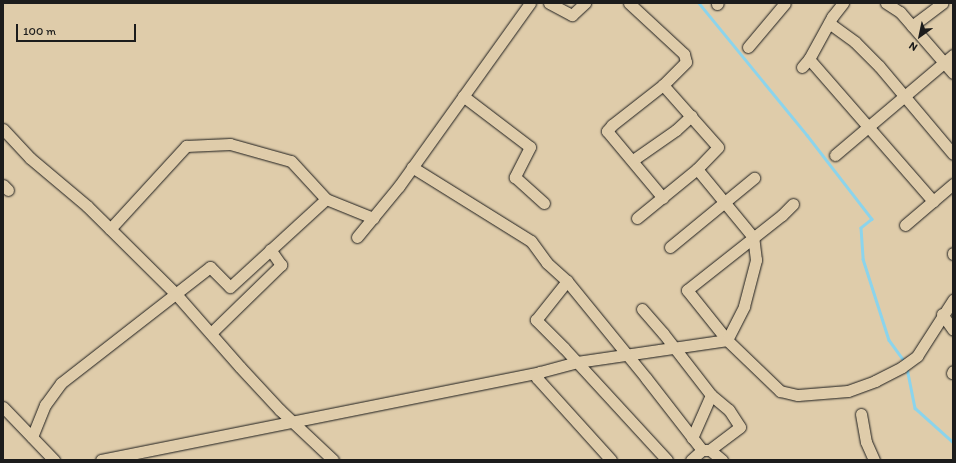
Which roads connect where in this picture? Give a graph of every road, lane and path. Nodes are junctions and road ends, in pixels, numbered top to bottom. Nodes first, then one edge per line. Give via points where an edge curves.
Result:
1 (530, 3) edge
2 (549, 3) edge
3 (585, 3) edge
4 (629, 3) edge
5 (785, 3) edge
6 (843, 3) edge
7 (886, 3) edge
8 (942, 3) edge
9 (829, 23) junction
10 (912, 26) junction
11 (748, 46) dead end
12 (953, 55) edge
13 (945, 63) junction
14 (953, 73) edge
15 (663, 85) junction
16 (463, 96) junction
17 (905, 96) junction
18 (691, 116) junction
19 (867, 127) junction
20 (3, 130) edge
21 (953, 154) edge
22 (835, 155) dead end
23 (633, 160) junction
24 (412, 168) junction
25 (697, 169) junction
26 (754, 178) dead end
27 (953, 184) edge
28 (663, 198) junction
29 (326, 199) junction
30 (933, 201) junction
31 (544, 203) dead end
32 (724, 203) junction
33 (793, 204) dead end
34 (373, 218) junction
35 (636, 218) dead end
36 (905, 225) dead end
37 (110, 229) junction
38 (357, 237) dead end
39 (753, 237) junction
40 (670, 247) dead end
41 (270, 249) junction
42 (567, 281) junction
43 (175, 293) junction
44 (953, 300) edge
45 (642, 309) dead end
46 (942, 314) junction
47 (953, 330) edge
48 (211, 333) junction
49 (727, 340) junction
50 (675, 349) junction
51 (627, 354) junction
52 (577, 362) junction
53 (540, 372) junction
54 (711, 395) junction
55 (3, 407) edge
56 (861, 414) dead end
57 (293, 421) junction
58 (32, 437) junction
59 (692, 438) junction
60 (706, 450) junction
61 (54, 460) edge
62 (101, 460) edge
63 (333, 460) edge
64 (611, 460) edge
65 (667, 460) edge
66 (691, 460) edge
67 (722, 460) edge
68 (874, 460) edge

1 - 16 street
2 - 3 street via 572,15
4 - 15 street via 684,54 686,62
5 - 11 street
6 - 9 street
7 - 10 street via 900,12
8 - 10 street
9 - 17 street via 855,42
9 - 19 street via 806,63
10 - 13 street
12 - 13 street
13 - 14 street
13 - 17 street
15 - 18 street
15 - 23 street via 607,131
16 - 24 street
16 - 31 street via 530,147 515,178
17 - 19 street
17 - 21 street
18 - 23 street via 676,130
18 - 25 street via 718,147
19 - 22 street
19 - 30 street
20 - 37 street via 30,158
23 - 28 street
24 - 34 street
24 - 42 street via 531,241 547,263
25 - 28 street
25 - 32 street
26 - 32 street
27 - 30 street
28 - 35 street
29 - 34 street
29 - 37 street via 291,162 230,144 186,146
29 - 41 street
30 - 36 street
32 - 39 street
32 - 40 street
33 - 39 street
34 - 38 street
37 - 43 street
39 - 49 street via 756,260 744,306
39 - 49 street via 687,290
41 - 43 street via 230,287 210,266
41 - 48 street via 281,265
42 - 51 street
42 - 52 street via 536,320
43 - 48 street
43 - 58 street via 61,384 45,404
44 - 46 street
45 - 50 street
46 - 47 street
46 - 49 street via 916,356 902,367 875,381 848,391 798,395 780,391
48 - 57 street
49 - 50 street
50 - 51 street
50 - 54 street
51 - 52 street
51 - 59 street
52 - 53 street
52 - 65 street
53 - 57 street
53 - 64 street via 537,378
54 - 59 street
54 - 60 street via 729,410 740,427
55 - 58 street
56 - 68 street via 866,442
57 - 62 street
57 - 63 street
58 - 61 street
59 - 60 street
60 - 66 street
60 - 67 street

